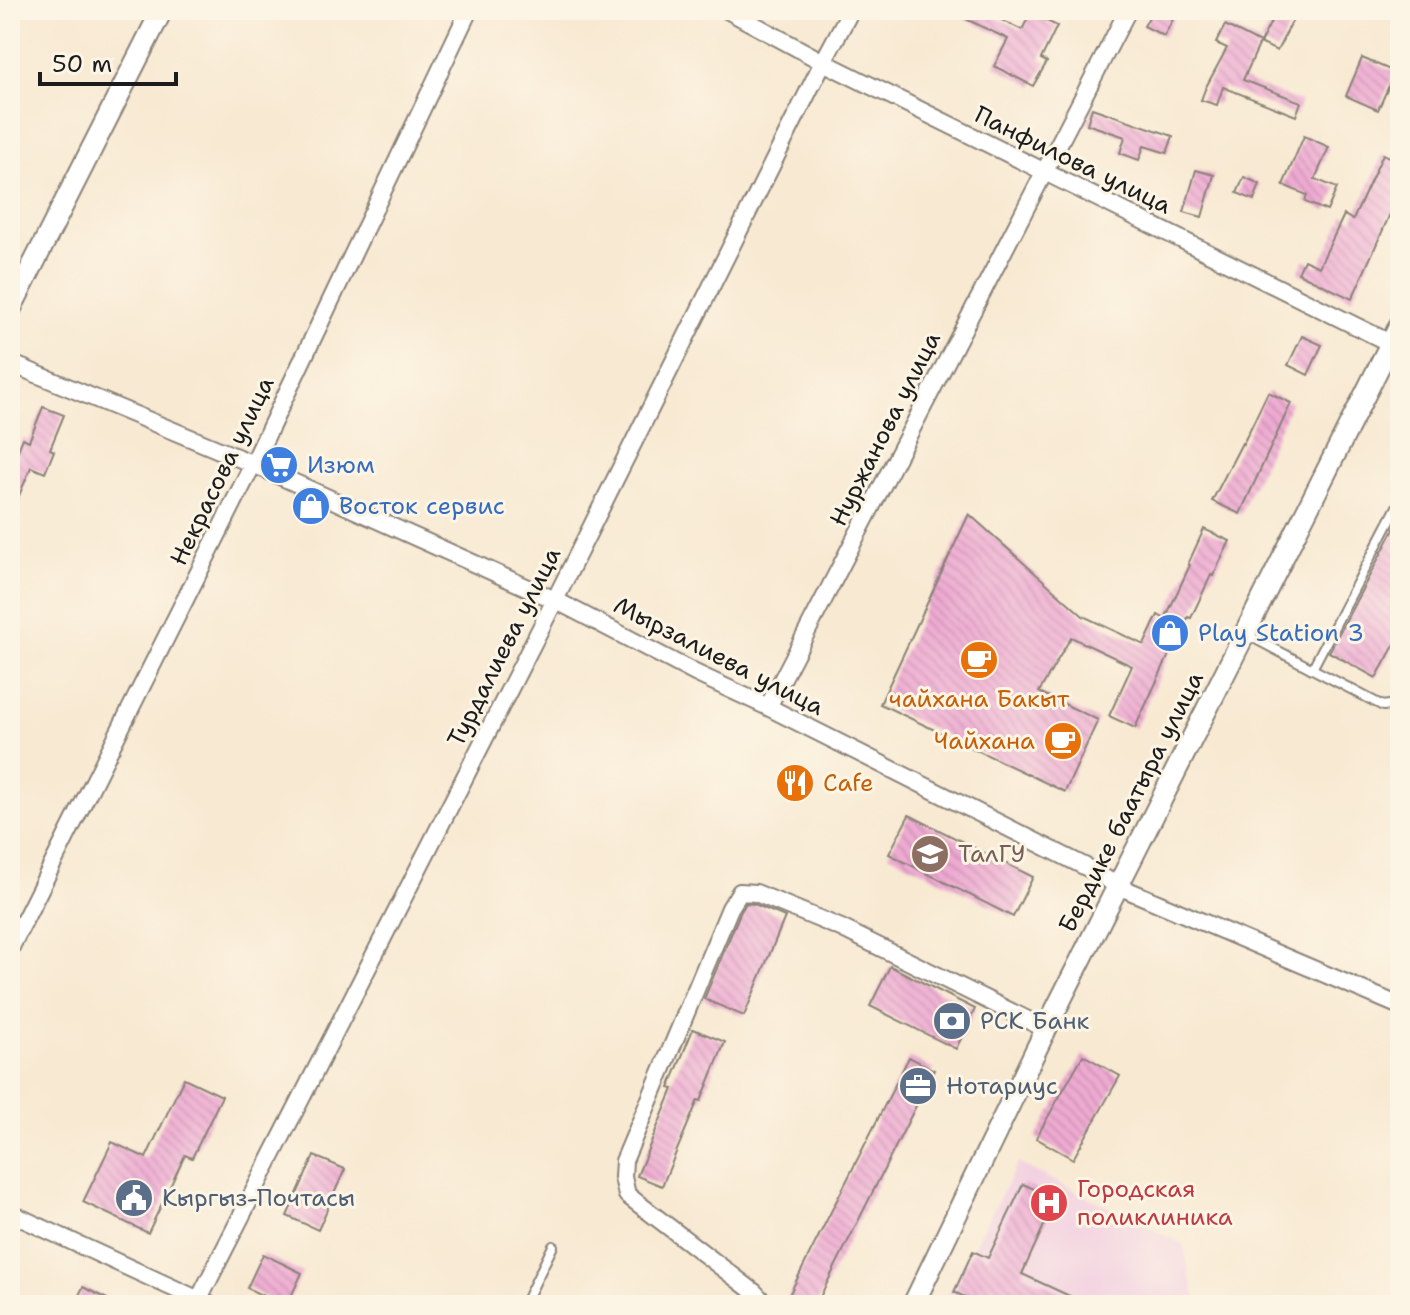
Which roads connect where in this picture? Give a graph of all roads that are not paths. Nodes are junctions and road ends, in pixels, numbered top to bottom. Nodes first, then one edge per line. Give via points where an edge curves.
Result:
1 (162, 10) edge
2 (469, 10) edge
3 (727, 10) edge
4 (851, 10) edge
5 (1128, 10) edge
6 (823, 62) junction
7 (1044, 172) junction
8 (10, 310) edge
9 (1400, 325) edge
10 (1395, 346) edge
11 (10, 363) edge
12 (253, 464) junction
13 (1400, 501) edge
14 (555, 600) junction
15 (1245, 633) junction
16 (1312, 669) junction
17 (1400, 698) edge
18 (768, 707) junction
19 (1118, 886) junction
20 (10, 949) edge
21 (1400, 1006) edge
22 (1046, 1029) junction
23 (10, 1213) edge
24 (553, 1246) dead end
25 (202, 1303) edge
26 (524, 1305) edge
27 (766, 1305) edge
28 (913, 1305) edge

1 - 8 street
2 - 12 street, Некрасова улица
3 - 6 street, Панфилова улица
4 - 6 street, Турдалиева улица
5 - 7 street, Нуржанова улица
6 - 7 street, Панфилова улица
6 - 14 street, Турдалиева улица
7 - 10 street, Панфилова улица
7 - 18 street, Нуржанова улица
9 - 10 street, Бердике баатыра улица
10 - 15 street, Бердике баатыра улица
11 - 12 street, Мырзалиева улица
12 - 14 street, Мырзалиева улица
12 - 20 street, Некрасова улица
13 - 16 lane
14 - 18 street, Мырзалиева улица
14 - 25 street, Турдалиева улица
15 - 16 lane
15 - 19 street, Бердике баатыра улица
16 - 17 lane via 1383,706
18 - 19 street, Мырзалиева улица
19 - 21 street, Мырзалиева улица
19 - 22 street, Бердике баатыра улица
22 - 27 street via 841,928 756,893 740,892 624,1161 623,1177 627,1195
22 - 28 street, Бердике баатыра улица
23 - 25 street
24 - 26 lane

